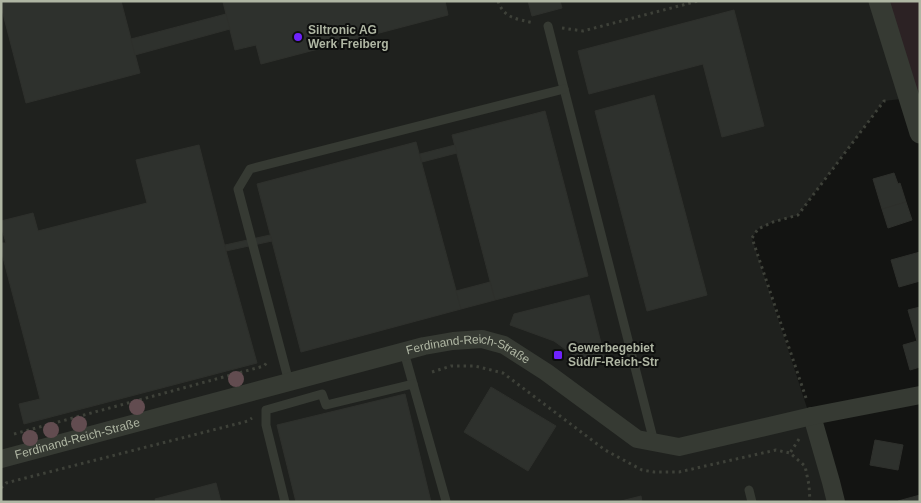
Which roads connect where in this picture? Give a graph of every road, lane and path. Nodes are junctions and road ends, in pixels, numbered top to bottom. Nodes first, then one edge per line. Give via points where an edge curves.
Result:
1 (498, 1) edge
2 (698, 1) edge
3 (879, 1) edge
4 (548, 26) junction
5 (564, 88) junction
6 (912, 95) junction
7 (920, 133) edge
8 (279, 345) junction
9 (404, 352) junction
10 (289, 382) junction
11 (413, 384) junction
12 (918, 397) edge
13 (266, 410) junction
14 (812, 416) junction
15 (10, 435) dead end
16 (654, 442) junction
17 (1, 458) edge
18 (1, 488) edge
19 (749, 490) dead end
20 (446, 501) edge
21 (285, 502) edge
22 (752, 502) edge
23 (836, 502) edge

1 - 4 path via 508,16
2 - 4 path via 583,31
3 - 6 street
4 - 5 lane
5 - 8 lane via 250,169 238,189
5 - 16 lane
6 - 7 street
6 - 14 path via 884,101 798,214 758,229 752,238
8 - 10 lane
8 - 15 path via 269,348 269,358 264,366
9 - 10 street, Ferdinand-Reich-Straße
9 - 11 lane
9 - 16 street, Ferdinand-Reich-Straße via 453,341 482,340 504,345 637,439
10 - 17 street, Ferdinand-Reich-Straße
11 - 13 lane via 326,405 322,394
11 - 20 lane
12 - 14 street, Ferdinand-Reich-Straße
13 - 18 path via 248,420 6,483
13 - 21 lane via 266,425
14 - 16 street, Ferdinand-Reich-Straße via 679,447
14 - 23 street
19 - 22 lane

